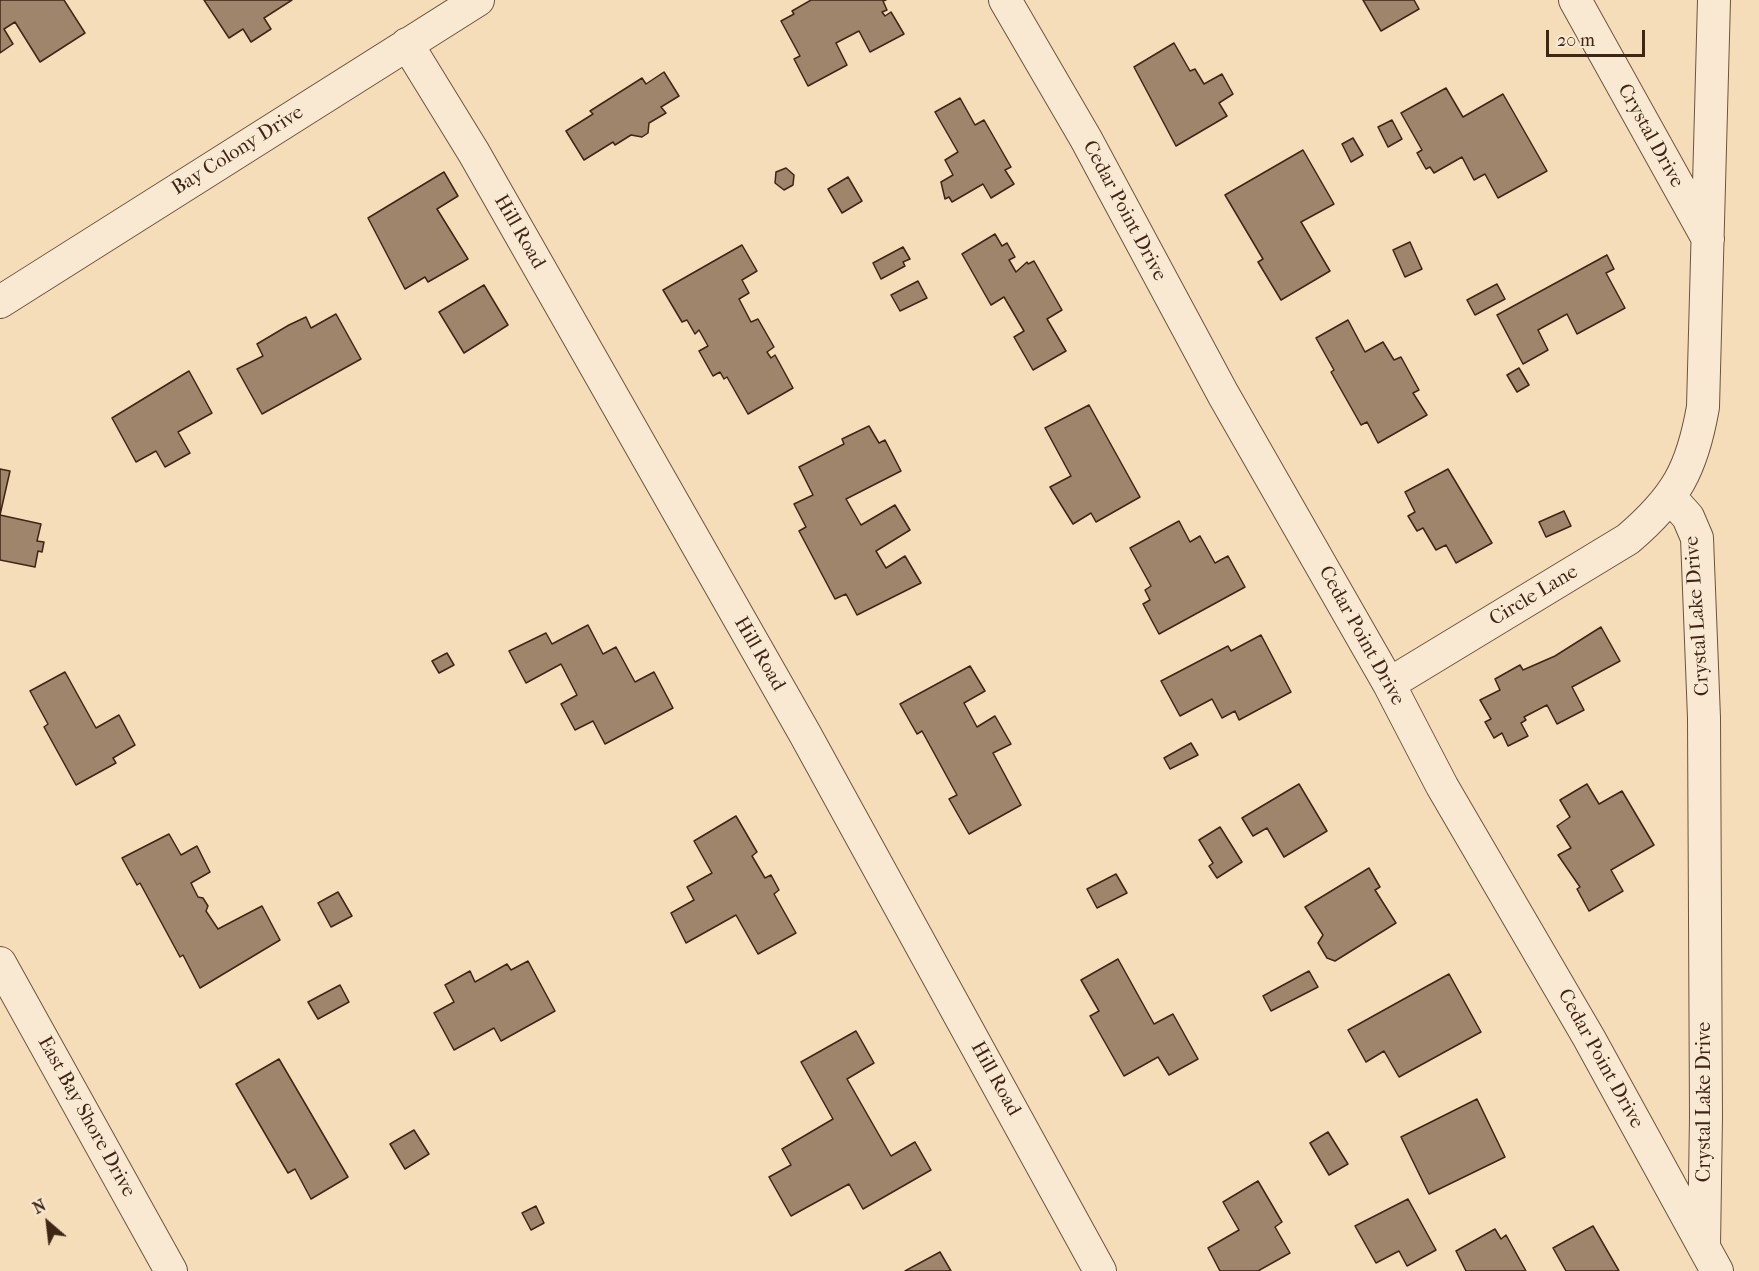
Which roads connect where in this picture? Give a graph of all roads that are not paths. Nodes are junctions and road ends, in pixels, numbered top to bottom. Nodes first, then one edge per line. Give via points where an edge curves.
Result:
1 (478, 0) edge
2 (1005, 0) edge
3 (1575, 0) edge
4 (1714, 0) edge
5 (406, 44) junction
6 (1708, 240) junction
7 (0, 302) edge
8 (1670, 497) junction
9 (1389, 684) junction
10 (0, 963) edge
11 (1710, 1259) edge
12 (171, 1271) edge
13 (1100, 1271) edge

1 - 5 street, Bay Colony Drive
2 - 9 street, Cedar Point Drive
3 - 6 street, Crystal Drive
4 - 6 street
5 - 7 street, Bay Colony Drive
5 - 13 street, Hill Road via 474,153 793,713
6 - 8 street via 1703,407 1696,444
8 - 9 street, Circle Lane via 1628,539
8 - 11 street, Crystal Lake Drive via 1688,517 1697,538 1704,718
9 - 11 street, Cedar Point Drive via 1442,786 1590,1038
10 - 12 street, East Bay Shore Drive

